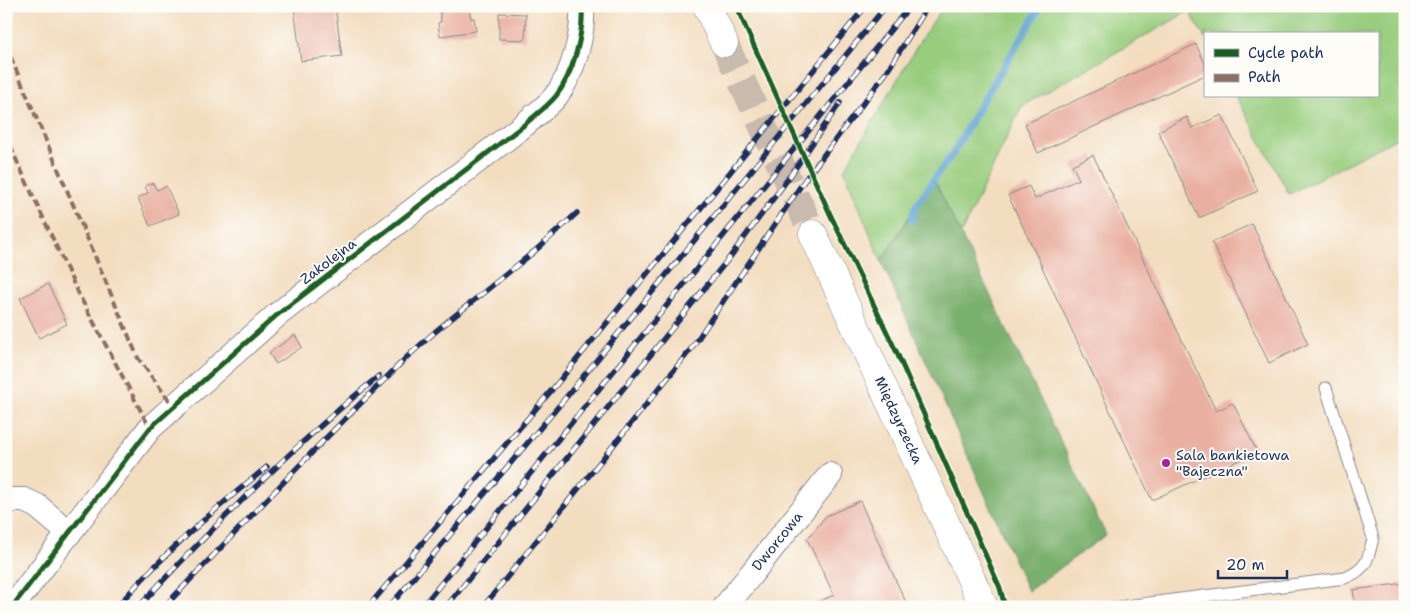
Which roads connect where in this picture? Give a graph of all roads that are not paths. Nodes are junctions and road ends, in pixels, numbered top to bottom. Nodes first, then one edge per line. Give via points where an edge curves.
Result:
1 (582, 6) edge
2 (707, 6) edge
3 (724, 43) tunnel mouth
4 (813, 234) tunnel mouth
5 (1326, 388) dead end
6 (830, 474) dead end
7 (6, 500) edge
8 (69, 533) junction
9 (12, 607) edge
10 (725, 607) edge
11 (984, 607) edge
12 (1118, 607) edge

1 - 8 street, Zakolejna via 583,22 577,47 570,71 556,96 524,125 277,315 181,400 150,428
2 - 3 main road
4 - 11 main road, Międzyrzecka
5 - 12 lane via 1373,538 1369,556 1360,572 1345,578
6 - 10 street, Dworcowa
7 - 8 street via 24,500 37,506
8 - 9 street, Zakolejna

